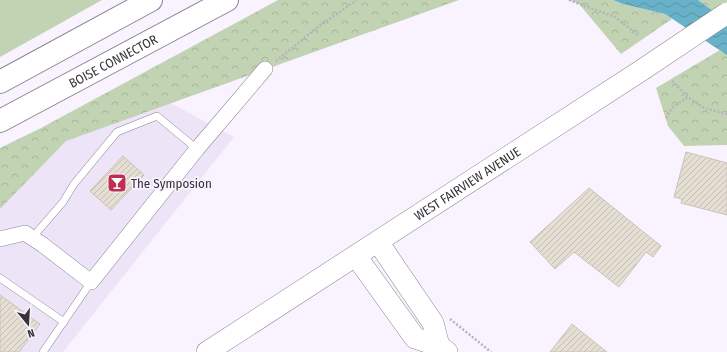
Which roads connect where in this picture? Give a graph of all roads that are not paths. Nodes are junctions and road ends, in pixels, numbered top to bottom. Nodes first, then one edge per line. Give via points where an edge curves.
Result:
1 (151, 0) edge
2 (227, 0) edge
3 (727, 13) edge
4 (265, 69) road end
5 (0, 82) edge
6 (0, 121) edge
7 (197, 149) junction
8 (32, 238) junction
9 (0, 239) edge
10 (378, 242) junction
11 (356, 256) junction
12 (0, 278) edge
13 (91, 282) junction
14 (64, 322) junction
15 (442, 349) edge
16 (43, 352) edge
17 (207, 352) edge

1 - 5 highway
2 - 6 highway, BOISE CONNECTOR
3 - 10 main road, WEST FAIRVIEW AVENUE, bridge
4 - 7 street
7 - 8 lane via 157,116 117,132
7 - 13 street
8 - 9 street via 25,233
8 - 13 street
10 - 11 main road, WEST FAIRVIEW AVENUE
10 - 15 main road via 433,323
11 - 15 main road via 415,338
11 - 17 main road, WEST FAIRVIEW AVENUE
12 - 14 lane
13 - 14 lane
14 - 16 lane

